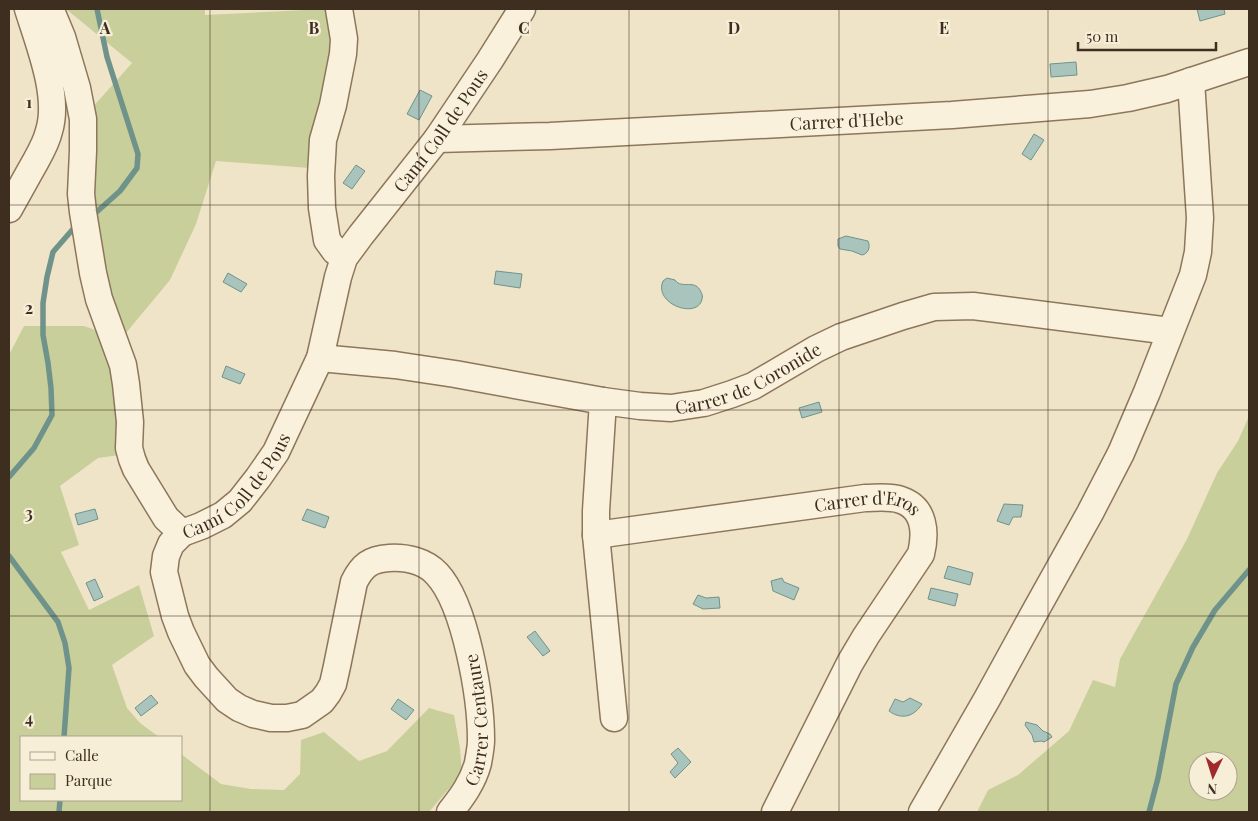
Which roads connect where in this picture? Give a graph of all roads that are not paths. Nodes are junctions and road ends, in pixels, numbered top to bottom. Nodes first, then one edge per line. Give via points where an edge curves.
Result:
1 (28, 9) edge
2 (49, 9) edge
3 (339, 9) edge
4 (522, 9) edge
5 (1249, 62) edge
6 (1191, 81) junction
7 (437, 139) junction
8 (9, 210) edge
9 (344, 258) junction
10 (1170, 331) junction
11 (320, 358) junction
12 (603, 401) junction
13 (182, 532) junction
14 (596, 536) junction
15 (614, 718) dead end
16 (450, 812) edge
17 (775, 812) edge
18 (922, 812) edge

1 - 8 street via 50,84 53,114 43,147
2 - 13 street, Camí Coll de Pous via 62,37 83,119 83,212 99,299 123,365 130,422 129,448 136,469 166,518
3 - 9 street via 344,54 323,140 321,176 327,240
4 - 7 street, Camí Coll de Pous
5 - 6 street, Carrer d'Hebe
6 - 7 street, Carrer d'Hebe via 1128,98 1090,104 952,115
6 - 10 street via 1200,234 1194,270
7 - 9 street, Camí Coll de Pous
9 - 11 street, Camí Coll de Pous
10 - 12 street, Carrer de Coronide via 973,306 934,307 841,337 753,386 704,403 671,408
10 - 18 street via 1117,461 1090,514
11 - 12 street, Carrer de Coronide via 395,365
11 - 13 street, Camí Coll de Pous via 276,452 240,501 223,515
12 - 14 street
13 - 16 street, Carrer Centaure via 171,544 164,572 175,616 190,651 197,665 226,700 252,714 271,718 302,715 328,693 338,666 354,582 367,564 380,558 396,557 420,562 436,573 452,595 467,641 481,728 478,764 471,784
14 - 15 street
14 - 17 street, Carrer d'Eros via 865,498 901,500 916,511 924,529 921,554 858,650

